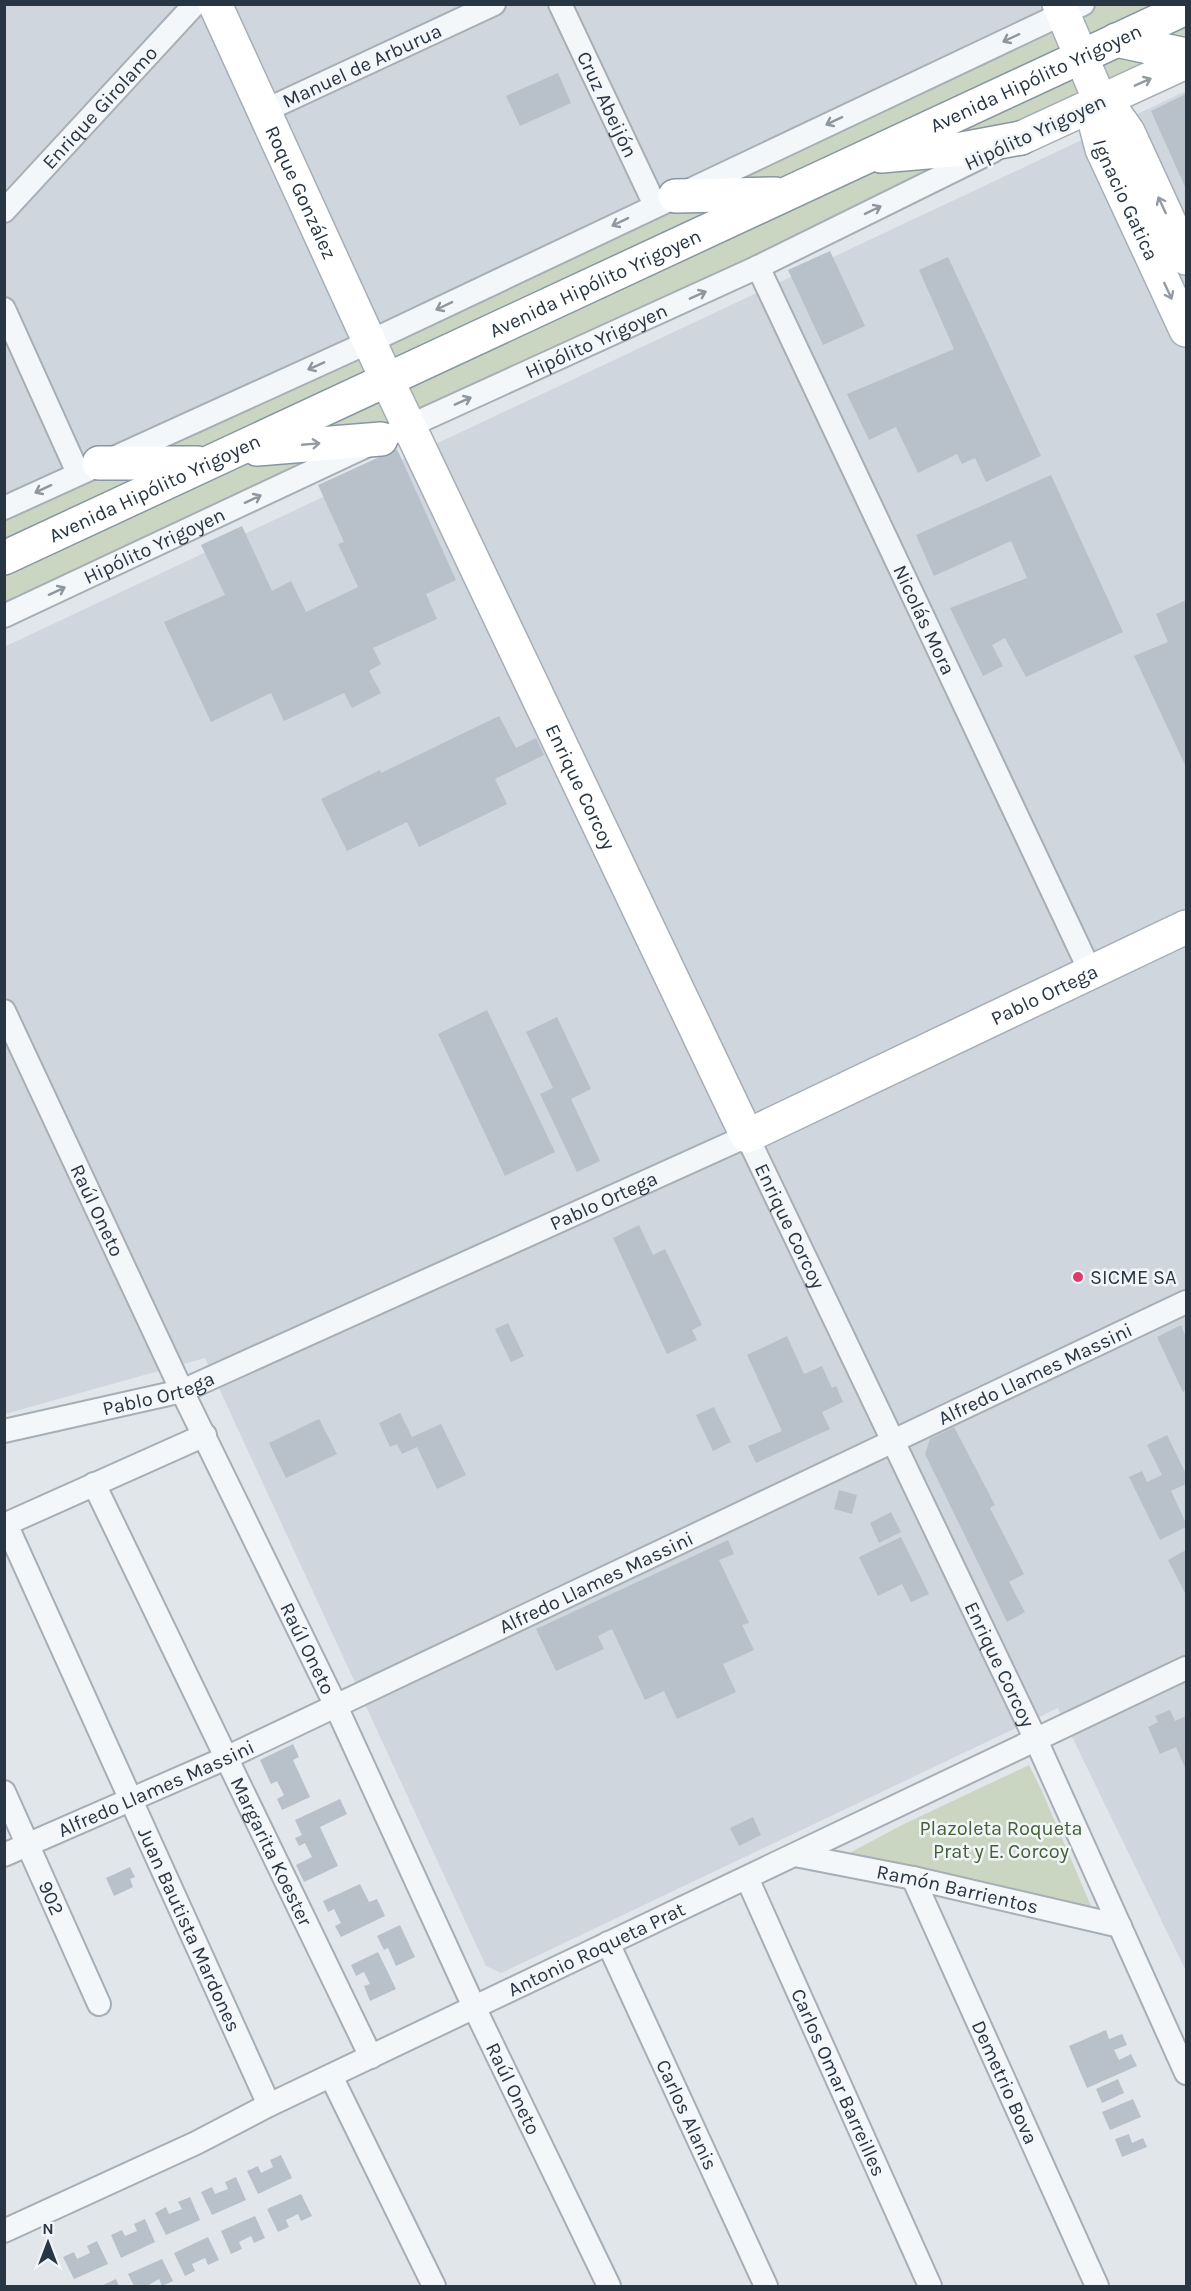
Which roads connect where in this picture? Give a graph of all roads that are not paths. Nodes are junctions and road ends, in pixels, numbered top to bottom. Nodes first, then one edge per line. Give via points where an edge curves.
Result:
1 (195, 4) edge
2 (215, 4) edge
3 (494, 4) edge
4 (560, 4) edge
5 (1069, 7) edge
6 (1186, 8) edge
7 (1116, 40) junction
8 (1186, 55) edge
9 (1082, 56) junction
10 (1186, 62) edge
11 (1100, 101) junction
12 (264, 111) junction
13 (1021, 138) junction
14 (864, 157) junction
15 (786, 194) junction
16 (665, 200) junction
17 (4, 210) edge
18 (1186, 258) edge
19 (758, 267) junction
20 (4, 309) edge
21 (1186, 330) edge
22 (369, 342) junction
23 (387, 380) junction
24 (395, 432) junction
25 (219, 457) junction
26 (89, 468) junction
27 (4, 508) edge
28 (4, 558) edge
29 (4, 616) edge
30 (1186, 927) edge
31 (1091, 972) junction
32 (4, 1011) edge
33 (747, 1136) junction
34 (1186, 1302) edge
35 (182, 1391) junction
36 (4, 1431) edge
37 (205, 1435) junction
38 (892, 1442) junction
39 (94, 1484) junction
40 (1186, 1668) edge
41 (335, 1704) junction
42 (1036, 1740) junction
43 (226, 1758) junction
44 (4, 1792) edge
45 (131, 1799) junction
46 (28, 1844) junction
47 (4, 1855) edge
48 (795, 1855) junction
49 (747, 1878) junction
50 (913, 1878) junction
51 (1120, 1926) junction
52 (609, 1943) junction
53 (99, 2004) dead end
54 (474, 2007) junction
55 (1180, 2041) edge
56 (371, 2057) junction
57 (1186, 2073) edge
58 (331, 2076) junction
59 (269, 2105) junction
60 (4, 2231) edge
61 (434, 2286) edge
62 (609, 2286) edge
63 (766, 2286) edge
64 (930, 2286) edge
65 (1097, 2286) edge

1 - 17 street, Enrique Girolamo
2 - 12 main road, Roque González
3 - 12 street, Manuel de Arburua
4 - 16 street, Cruz Abeijón
5 - 9 main road
5 -> 16 street
6 - 7 main road, Avenida Hipólito Yrigoyen
7 - 8 main road
7 - 9 main road, Avenida Hipólito Yrigoyen
9 - 11 main road
9 - 14 main road, Avenida Hipólito Yrigoyen
11 -> 10 main road, Hipólito Yrigoyen
11 - 13 main road, Hipólito Yrigoyen
18 -> 11 main road, Ignacio Gatica via 1128,132
11 -> 21 main road, Ignacio Gatica via 1096,126 1102,149
12 - 22 main road, Roque González
13 - 14 main road via 952,150
19 -> 13 street, Hipólito Yrigoyen
14 - 15 main road, Avenida Hipólito Yrigoyen
15 - 16 main road
15 - 23 main road, Avenida Hipólito Yrigoyen
16 -> 22 street
24 -> 19 street, Hipólito Yrigoyen
19 - 31 street, Nicolás Mora
20 - 26 street
22 - 23 main road, Roque González
22 -> 26 street
23 - 24 main road, Enrique Corcoy
23 - 25 main road, Avenida Hipólito Yrigoyen
25 -> 24 main road
29 -> 24 street, Hipólito Yrigoyen
24 - 33 main road, Enrique Corcoy
25 - 26 main road
25 - 28 main road, Avenida Hipólito Yrigoyen
26 -> 27 street
30 - 31 main road, Pablo Ortega
31 - 33 main road, Pablo Ortega
32 - 35 street, Raúl Oneto
33 - 35 street, Pablo Ortega
33 - 38 street, Enrique Corcoy
34 - 38 street, Alfredo Llames Massini
35 - 36 street, Pablo Ortega
35 - 37 street, Raúl Oneto
37 - 39 street
37 - 41 street, Raúl Oneto
38 - 41 street, Alfredo Llames Massini
38 - 42 street, Enrique Corcoy
39 - 43 street, Margarita Koester
39 - 45 street, Juan Bautista Mardones via 6,1524
40 - 42 street, Antonio Roqueta Prat
41 - 43 street, Alfredo Llames Massini
41 - 54 street, Raúl Oneto
42 - 48 street, Antonio Roqueta Prat
42 - 51 street, Enrique Corcoy
43 - 45 street, Alfredo Llames Massini
43 - 56 street, Margarita Koester
44 - 46 street, 902
45 - 46 street, Alfredo Llames Massini
45 - 59 street, Juan Bautista Mardones
46 - 47 street, Alfredo Llames Massini
46 - 53 street, 902
48 - 49 street, Antonio Roqueta Prat
48 - 50 street, Ramón Barrientos
49 - 52 street, Antonio Roqueta Prat
49 - 64 street, Carlos Omar Barreilles
50 - 51 street, Ramón Barrientos
50 - 65 street, Demetrio Bova
51 - 55 street, Enrique Corcoy
52 - 54 street, Antonio Roqueta Prat
52 - 63 street, Carlos Alanis
54 - 56 street, Antonio Roqueta Prat
54 - 62 street, Raúl Oneto
55 - 57 street, Enrique Corcoy
56 - 58 street, Antonio Roqueta Prat
58 - 59 street, Antonio Roqueta Prat
58 - 61 street
59 - 60 street, Antonio Roqueta Prat

